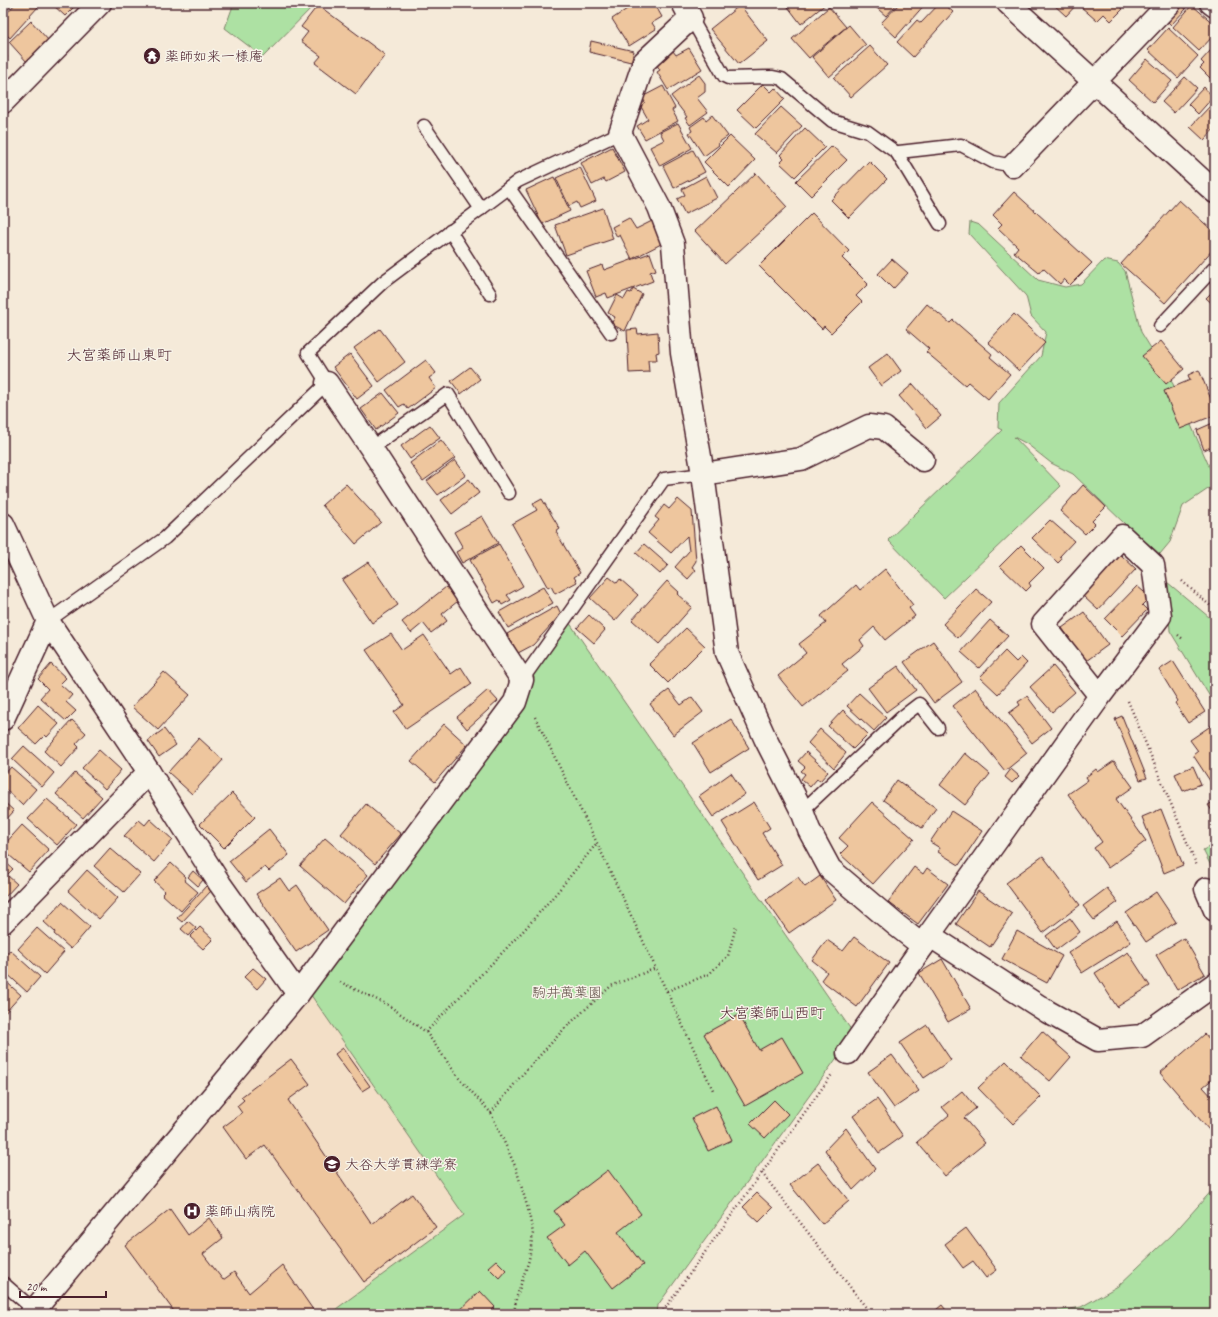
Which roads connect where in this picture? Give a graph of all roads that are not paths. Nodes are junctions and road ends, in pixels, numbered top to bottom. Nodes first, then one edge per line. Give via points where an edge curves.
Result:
1 (100, 3) edge
2 (1008, 3) edge
3 (1170, 3) edge
4 (1211, 3) edge
5 (1215, 6) edge
6 (687, 10) edge
7 (1094, 82) junction
8 (3, 102) edge
9 (424, 126) dead end
10 (620, 133) junction
11 (897, 153) junction
12 (1013, 166) joint
13 (509, 188) junction
14 (1215, 192) edge
15 (481, 209) junction
16 (940, 224) dead end
17 (450, 231) junction
18 (1215, 267) edge
19 (490, 294) dead end
20 (1160, 326) dead end
21 (611, 332) dead end
22 (327, 383) junction
23 (371, 448) junction
24 (923, 460) dead end
25 (703, 474) junction
26 (509, 493) dead end
27 (3, 524) edge
28 (48, 621) junction
29 (521, 682) junction
30 (1100, 696) junction
31 (3, 718) edge
32 (938, 728) dead end
33 (149, 772) junction
34 (802, 811) junction
35 (1206, 888) dead end
36 (1215, 910) edge
37 (3, 922) edge
38 (926, 941) junction
39 (1215, 984) edge
40 (298, 994) junction
41 (848, 1053) road end
42 (3, 1283) edge
43 (33, 1312) edge

1 - 8 street
2 - 7 street
3 - 7 street
4 - 5 street
6 - 10 street via 644,62
6 - 11 lane via 724,76 782,79 832,121 868,132
7 - 12 street
7 - 14 street
9 - 15 lane
10 - 13 lane via 518,181
10 - 25 street via 659,207 674,244 682,354
11 - 12 lane via 961,145 993,162
11 - 16 lane
13 - 15 lane
13 - 21 lane
15 - 17 lane
17 - 19 lane
17 - 22 lane via 383,282 308,354
18 - 20 lane
22 - 23 street
22 - 28 lane via 165,538
23 - 26 lane via 448,394
23 - 29 street
24 - 25 street via 884,428 869,426 801,459
25 - 29 lane via 664,480
25 - 34 street via 727,653 765,738
27 - 28 street
28 - 31 street
28 - 33 street
29 - 40 street via 515,702
30 - 30 street via 1043,624 1122,536 1152,565 1160,616
30 - 38 street
32 - 34 lane via 919,704
33 - 37 street
33 - 40 street via 220,884
34 - 38 street via 830,869 896,925
35 - 36 street
38 - 39 street via 1098,1040 1142,1036
38 - 41 street
40 - 43 street
42 - 43 lane

